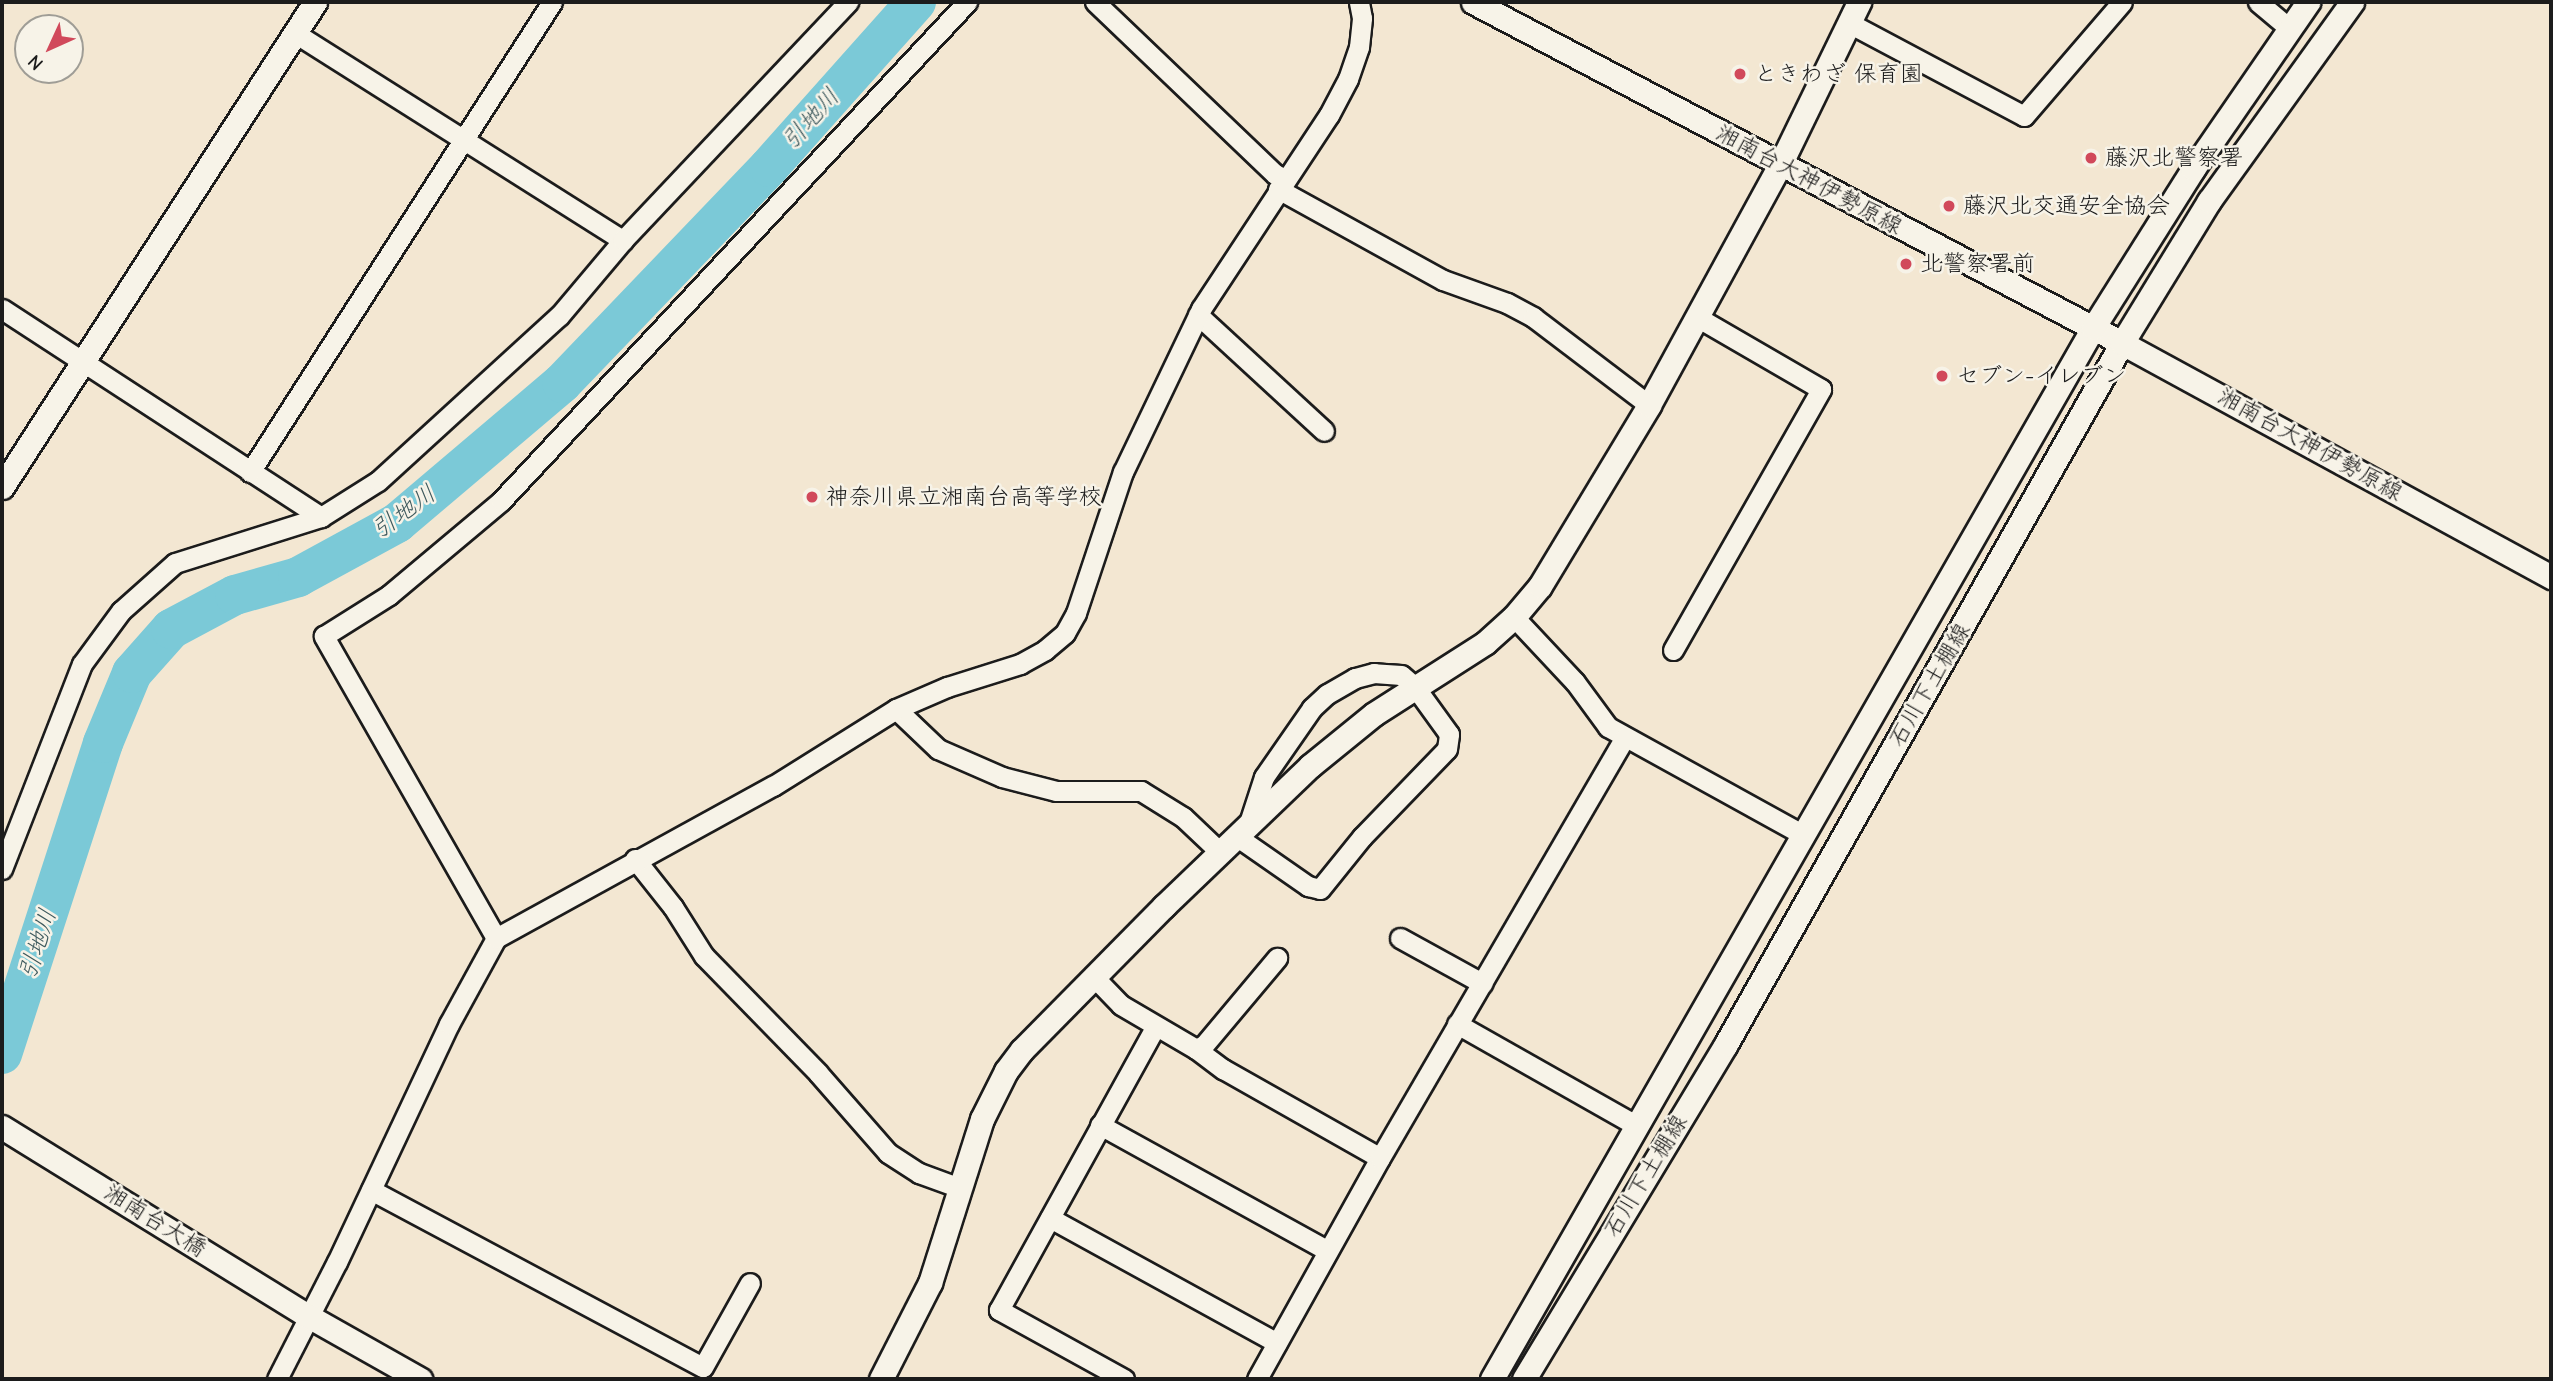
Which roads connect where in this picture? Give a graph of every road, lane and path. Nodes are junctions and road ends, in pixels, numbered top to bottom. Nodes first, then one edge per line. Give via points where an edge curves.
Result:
1 (315, 2) edge
2 (552, 2) edge
3 (848, 2) edge
4 (967, 2) edge
5 (1095, 2) edge
6 (1359, 2) edge
7 (1473, 2) edge
8 (1859, 2) edge
9 (2122, 2) edge
10 (2258, 2) edge
11 (2308, 2) edge
12 (2352, 2) edge
13 (1849, 23) junction
14 (2288, 27) junction
15 (295, 33) junction
16 (464, 138) junction
17 (1780, 165) junction
18 (1281, 184) junction
19 (623, 240) junction
20 (2, 309) edge
21 (1198, 314) junction
22 (1697, 317) junction
23 (2093, 328) junction
24 (2122, 343) junction
25 (82, 363) junction
26 (1649, 405) junction
27 (1324, 431) dead end
28 (250, 472) junction
29 (2, 487) edge
30 (321, 517) junction
31 (2551, 577) edge
32 (1514, 617) junction
33 (1673, 650) dead end
34 (1415, 687) junction
35 (896, 709) junction
36 (1625, 737) junction
37 (1804, 835) junction
38 (1235, 837) junction
39 (635, 859) junction
40 (2, 869) edge
41 (496, 938) junction
42 (1400, 939) dead end
43 (1277, 958) dead end
44 (1093, 976) junction
45 (1482, 982) junction
46 (1457, 1024) junction
47 (1155, 1027) junction
48 (1196, 1049) junction
49 (1100, 1125) junction
50 (2, 1126) edge
51 (1637, 1126) junction
52 (1380, 1158) junction
53 (960, 1188) junction
54 (371, 1190) junction
55 (1050, 1218) junction
56 (1328, 1251) junction
57 (750, 1283) dead end
58 (308, 1316) junction
59 (1277, 1343) junction
60 (277, 1379) edge
61 (420, 1379) edge
62 (881, 1379) edge
63 (1124, 1379) edge
64 (1257, 1379) edge
65 (1492, 1379) edge
66 (1524, 1379) edge

1 - 15 street
2 - 16 street
3 - 19 street
4 - 41 street via 501,501 388,594 324,636
5 - 18 street
6 - 18 street via 1359,47 1348,79
7 - 17 street, 湘南台大神伊勢原線
8 - 13 street
9 - 13 street via 2024,116
10 - 14 street
11 - 14 street, 石川下土棚線
12 - 24 street, 石川下土棚線 via 2209,201
13 - 17 street
14 - 23 street, 石川下土棚線
15 - 16 street
15 - 25 street
16 - 19 street
16 - 28 street
17 - 22 street
17 - 23 street, 湘南台大神伊勢原線
18 - 21 street
18 - 26 street via 1443,280 1533,317
19 - 30 street via 539,335 378,481
20 - 25 street
21 - 27 street
21 - 35 street via 1123,472 1076,613 1065,633 1020,664
22 - 26 street
22 - 33 street via 1821,389
23 - 24 street, 湘南台大神伊勢原線
23 - 37 street, 石川下土棚線
24 - 31 street, 湘南台大神伊勢原線
24 - 66 street, 石川下土棚線 via 1726,1044
25 - 28 street
25 - 29 street
26 - 32 street via 1539,586
28 - 30 street
30 - 40 street via 175,563 121,611 82,664
32 - 34 street via 1465,657
32 - 36 street via 1575,682 1608,727
34 - 38 street via 1338,742
34 - 38 street via 1401,675 1374,673 1327,694 1264,777
34 - 38 street via 1449,734 1447,749 1362,837 1320,889 1308,886
35 - 38 street via 938,748 1002,777 1056,791 1141,792 1183,817
35 - 39 street via 773,786
36 - 37 street
36 - 45 street
37 - 51 street, 石川下土棚線
38 - 44 street
39 - 41 street
39 - 53 street via 704,956 818,1073 887,1153 919,1173
41 - 54 street via 449,1024
42 - 45 street
43 - 48 street
44 - 47 street via 1121,1005
44 - 53 street via 1006,1071 982,1119
45 - 46 street
46 - 51 street
46 - 52 street
47 - 48 street
47 - 49 street
48 - 52 street
49 - 55 street
49 - 56 street
50 - 58 street, 湘南台大橋
51 - 65 street, 石川下土棚線
52 - 56 street
53 - 62 street via 930,1283
54 - 57 street via 703,1367
54 - 58 street
55 - 59 street
55 - 63 street via 999,1310
56 - 59 street
58 - 60 street
58 - 61 street, 湘南台大橋
59 - 64 street

